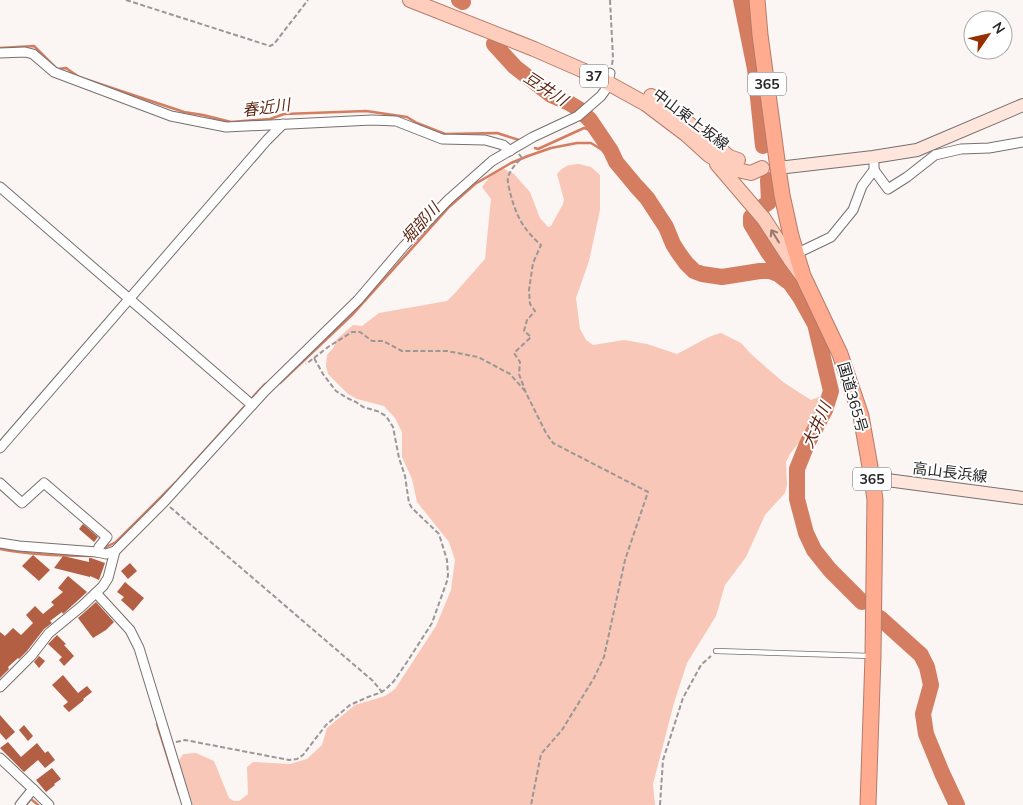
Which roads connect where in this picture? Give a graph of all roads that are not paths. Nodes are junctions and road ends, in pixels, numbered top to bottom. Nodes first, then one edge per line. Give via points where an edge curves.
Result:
1 (410, 0) edge
2 (434, 0) edge
3 (757, 0) edge
4 (0, 53) edge
5 (609, 78) junction
6 (1023, 105) edge
7 (283, 124) junction
8 (1023, 142) edge
9 (512, 150) junction
10 (709, 155) junction
11 (874, 163) junction
12 (762, 168) junction
13 (778, 168) junction
14 (0, 187) edge
15 (796, 252) junction
16 (803, 276) junction
17 (130, 299) junction
18 (252, 405) junction
19 (0, 448) edge
20 (872, 478) junction
21 (0, 483) edge
22 (1023, 498) edge
23 (0, 543) edge
24 (115, 551) junction
25 (98, 552) junction
26 (96, 593) junction
27 (716, 650) road end
28 (873, 656) junction
29 (0, 687) edge
30 (0, 758) edge
31 (33, 789) junction
32 (20, 805) edge
33 (50, 805) edge
34 (187, 805) edge
35 (868, 805) edge

1 - 5 main road, 中山東上坂線 / 37
2 - 5 main road, 中山東上坂線 / 37 via 537,41
3 - 13 highway, 国道365号 / 365
4 - 7 street via 33,54 54,72 172,116 226,127
5 - 9 street via 601,96 578,116
5 - 10 main road, 中山東上坂線 / 37 via 687,134
5 - 12 main road, 中山東上坂線 / 37 via 651,96 728,157
6 - 11 street via 917,150
7 - 9 street via 396,121 442,140 485,140
7 - 17 street
8 - 11 street via 935,154 888,189
9 - 18 street via 492,161 471,184 448,200 358,300
10 - 12 main road, 中山東上坂線 / 37 via 741,171 751,173
16 -> 10 main road via 764,219
11 - 13 street
11 - 15 street via 853,210 831,237
12 - 13 main road, 中山東上坂線 / 37
13 - 15 highway, 国道365号 / 365
14 - 17 street
15 - 16 highway, 国道365号 / 365
16 - 20 highway, 国道365号 / 365 via 840,354 861,416
17 - 18 street
17 - 19 street
18 - 24 street
20 - 22 street, 高山長浜線
20 - 28 highway, 国道365号 / 365 via 875,500
21 - 25 street via 22,504 44,483 107,537
23 - 25 street
24 - 25 street
24 - 26 street via 108,578
26 - 29 street via 49,633
26 - 34 street via 130,630 139,648
27 - 28 lane
28 - 35 highway, 国道365号 / 365
30 - 31 street
31 - 32 street
31 - 33 street

